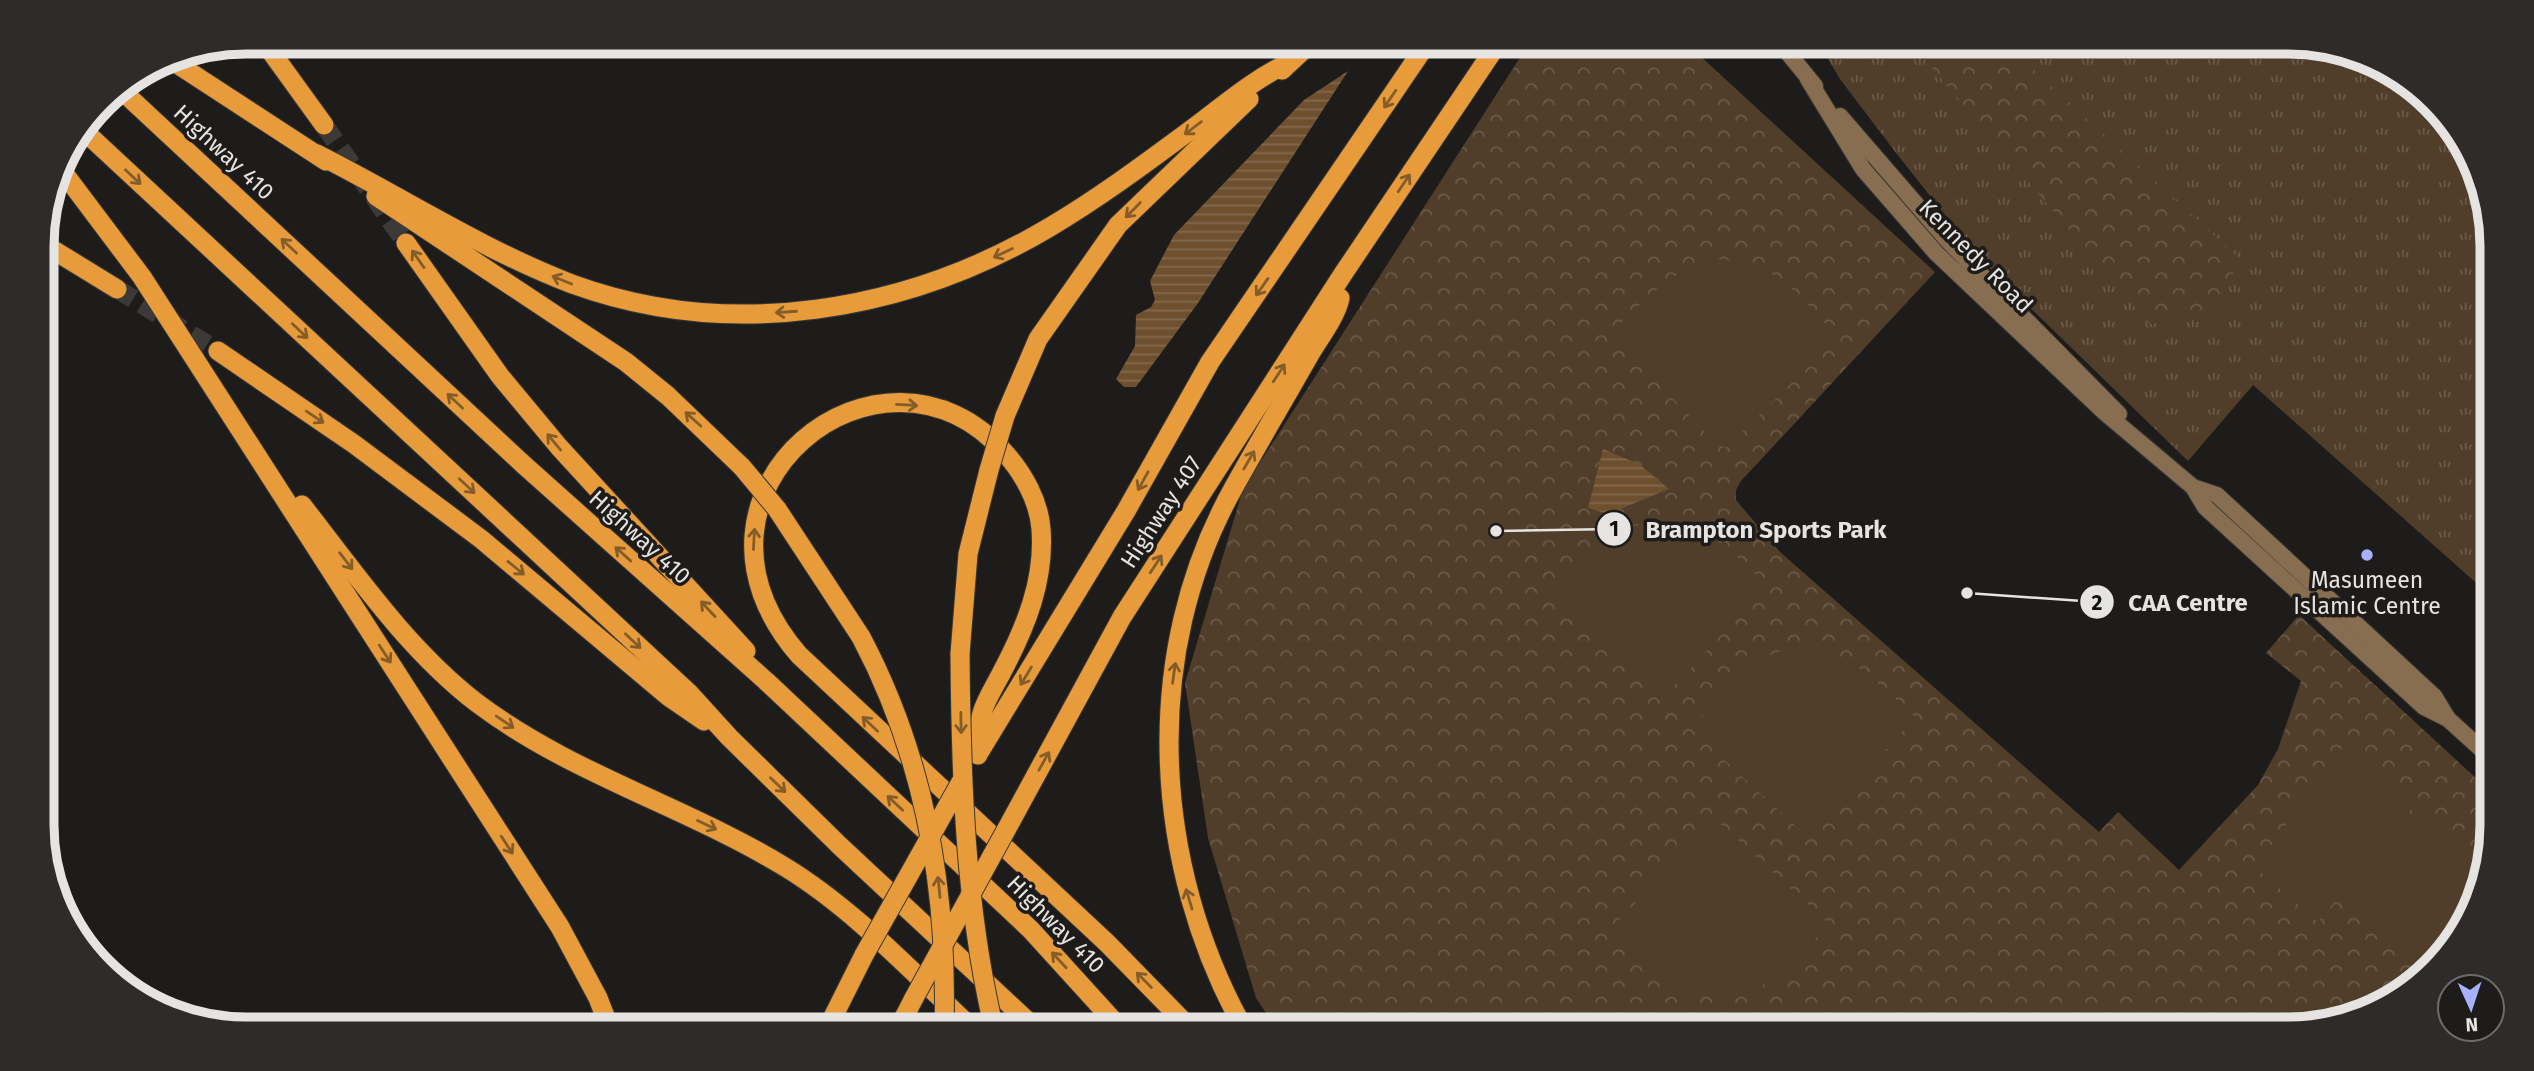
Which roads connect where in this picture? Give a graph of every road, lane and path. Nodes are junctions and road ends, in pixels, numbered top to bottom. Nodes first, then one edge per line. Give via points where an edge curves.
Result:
1 (273, 54) edge
2 (1299, 54) edge
3 (1419, 54) edge
4 (1491, 54) edge
5 (1788, 54) edge
6 (1290, 62) junction
7 (180, 66) edge
8 (128, 96) edge
9 (324, 125) tunnel mouth
10 (90, 136) edge
11 (317, 154) junction
12 (67, 178) edge
13 (407, 243) tunnel mouth
14 (55, 250) edge
15 (1342, 274) junction
16 (117, 289) tunnel mouth
17 (218, 351) tunnel mouth
18 (255, 452) junction
19 (766, 681) junction
20 (729, 737) junction
21 (2480, 748) edge
22 (978, 755) junction
23 (605, 1017) edge
24 (833, 1017) edge
25 (904, 1017) edge
26 (944, 1017) edge
27 (959, 1017) edge
28 (991, 1017) edge
29 (1023, 1017) edge
30 (1110, 1017) edge
31 (1179, 1017) edge
32 (1238, 1017) edge

1 - 9 highway
2 - 6 highway
3 -> 22 highway, Highway 407 via 1210,362
15 -> 4 highway, Highway 407
5 - 21 main road, Kennedy Road via 1863,169 1936,253 2104,412 2193,487 2205,507 2424,707 2448,719
6 -> 11 highway via 1264,75 1125,178 1011,249 964,272 902,293 802,311 689,310 594,291 486,244
6 -> 28 highway, bridge via 1118,225 1038,339 1005,416 968,554 960,654 970,884
7 - 11 highway
19 -> 8 highway, Highway 410 via 524,465
10 -> 20 highway via 689,693
26 -> 11 highway, bridge via 938,878 928,819 896,713 862,637 776,509 742,467 626,362
12 - 18 highway via 142,277
19 -> 13 highway via 737,639 559,447 500,376
14 - 16 highway
25 -> 15 highway, Highway 407, bridge via 1122,617
32 -> 15 highway via 1199,928 1175,835 1168,747 1173,670 1183,618 1214,530 1339,302
17 -> 20 highway via 481,539 669,697
18 -> 23 highway via 560,927
18 -> 27 highway via 400,627 476,702 576,764 733,837 787,868 846,914
30 -> 19 highway, Highway 410 via 1031,930
20 -> 29 highway
22 - 24 highway, Highway 407, bridge
31 -> 22 highway via 1107,943 799,655 764,606 754,568 755,527 765,488 792,450 843,413 911,405 956,416 995,442 1015,465 1036,505 1042,546 1036,590 1017,644 982,714

